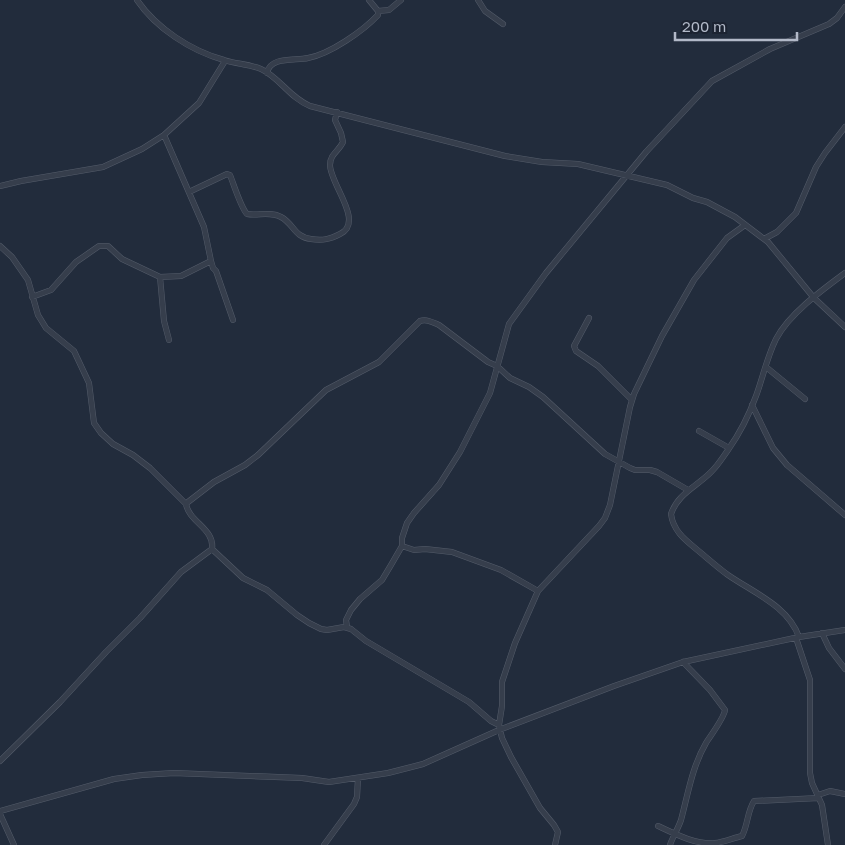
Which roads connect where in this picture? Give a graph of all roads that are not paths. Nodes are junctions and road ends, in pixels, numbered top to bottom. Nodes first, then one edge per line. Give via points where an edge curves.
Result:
1 (137, 0) edge
2 (369, 0) edge
3 (402, 0) edge
4 (478, 0) edge
5 (845, 7) edge
6 (378, 11) junction
7 (503, 24) dead end
8 (225, 61) junction
9 (267, 73) junction
10 (337, 112) junction
11 (845, 127) edge
12 (164, 135) junction
13 (626, 176) junction
14 (0, 186) edge
15 (189, 192) junction
16 (745, 225) junction
17 (764, 239) junction
18 (0, 246) edge
19 (211, 262) junction
20 (845, 273) edge
21 (160, 277) junction
22 (32, 297) junction
23 (814, 298) junction
24 (589, 318) dead end
25 (233, 320) dead end
26 (845, 327) edge
27 (169, 340) dead end
28 (497, 366) junction
29 (766, 367) junction
30 (805, 399) dead end
31 (632, 400) junction
32 (752, 405) junction
33 (756, 414) junction
34 (748, 415) junction
35 (699, 431) dead end
36 (729, 448) junction
37 (620, 463) junction
38 (688, 490) junction
39 (186, 504) junction
40 (845, 516) edge
41 (402, 546) junction
42 (210, 550) junction
43 (538, 591) junction
44 (347, 627) junction
45 (845, 630) edge
46 (822, 633) junction
47 (797, 638) junction
48 (683, 662) junction
49 (845, 669) edge
50 (499, 727) junction
51 (0, 760) edge
52 (358, 778) junction
53 (845, 794) edge
54 (818, 797) junction
55 (0, 813) edge
56 (658, 826) dead end
57 (674, 834) junction
58 (14, 845) edge
59 (324, 845) edge
60 (556, 845) edge
61 (670, 845) edge
62 (828, 845) edge

1 - 8 street via 158,24 195,48
2 - 6 street
3 - 6 street via 389,10
4 - 7 street
5 - 13 street via 829,24 770,49 716,78
6 - 9 street via 376,18 334,48 318,56 279,61 268,68
8 - 9 street
8 - 12 street via 199,103
9 - 10 street via 302,103
10 - 13 street via 505,156 578,164
10 - 15 street via 335,120 344,142 334,152 330,164 334,183 350,215 344,232 324,241 309,239 300,236 282,217 247,214 228,174
11 - 17 street via 816,167 796,213 777,232
12 - 14 street via 102,167
12 - 15 street
13 - 16 street via 667,185 708,202
13 - 28 street via 546,273 509,324
15 - 19 street via 206,232
16 - 17 street
16 - 31 street via 727,238 694,280 662,336
17 - 23 street
18 - 22 street via 28,280
19 - 21 street via 181,276
19 - 25 street
20 - 23 street
21 - 22 street via 122,259 108,246 99,246 76,262 51,290
21 - 27 street
22 - 39 street via 46,328 74,351 89,383 94,422 101,433 150,468
23 - 26 street
23 - 29 street via 781,332
24 - 31 street via 574,346 576,351 598,366
28 - 37 street via 510,378 543,397 591,442
28 - 39 street via 431,321 420,321 379,362 326,390 258,456 205,488
28 - 41 street via 490,393 460,452 407,523
29 - 30 street
29 - 32 street
31 - 37 street
32 - 33 street
32 - 34 street
33 - 34 street
33 - 40 street via 770,445
34 - 36 street
35 - 36 street
36 - 38 street via 713,470
37 - 38 street via 635,470 657,472
37 - 43 street via 605,518
38 - 47 street via 671,514 678,533 710,561 783,612 794,625
39 - 42 street via 188,511 212,539
41 - 43 street via 414,550 452,552 500,570
41 - 44 street via 382,580 351,610 346,620
42 - 44 street via 243,578 267,590 309,623 327,630
42 - 51 street via 181,572 60,702
43 - 50 street via 502,682
44 - 50 street via 468,702
45 - 46 street
46 - 47 street
46 - 49 street
47 - 48 street
47 - 54 street via 810,680 810,773
48 - 50 street
48 - 57 street via 710,690 725,714 698,757
50 - 52 street via 423,764
50 - 60 street via 511,757 540,808 558,832
52 - 55 street via 329,782 174,773 142,775 114,779
52 - 59 street via 354,804
53 - 54 street via 830,791
54 - 57 street via 754,801 742,836 714,843 698,842
54 - 62 street
55 - 58 street
56 - 57 street
57 - 61 street

